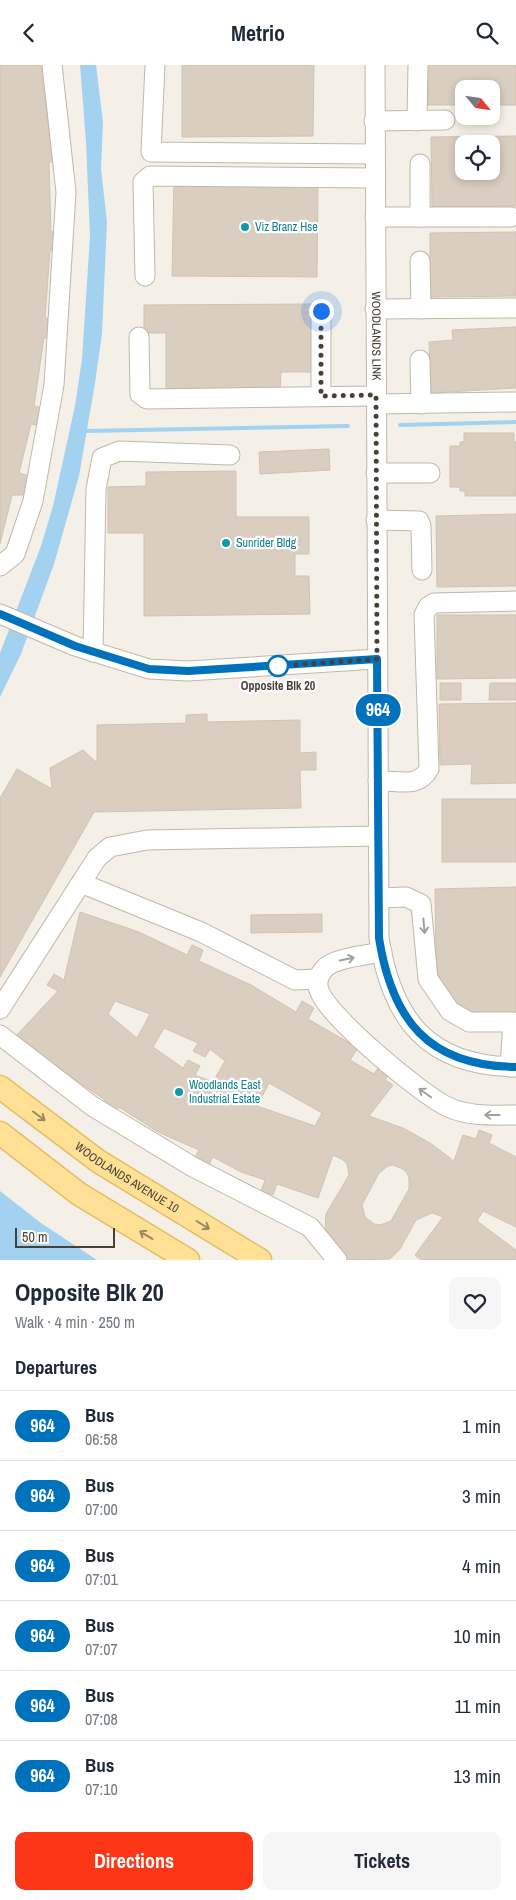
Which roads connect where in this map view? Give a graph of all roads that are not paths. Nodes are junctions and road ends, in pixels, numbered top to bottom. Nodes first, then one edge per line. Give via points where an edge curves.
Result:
1 (52, 65) edge
2 (155, 65) edge
3 (375, 65) edge
4 (418, 65) edge
5 (445, 120) dead end
6 (374, 121) junction
7 (417, 121) junction
8 (375, 154) junction
9 (420, 164) dead end
10 (375, 178) junction
11 (375, 217) junction
12 (420, 217) junction
13 (511, 217) dead end
14 (420, 261) dead end
15 (145, 276) dead end
16 (515, 307) edge
17 (375, 309) junction
18 (421, 309) junction
19 (321, 311) dead end
20 (139, 337) dead end
21 (420, 360) dead end
22 (321, 396) junction
23 (376, 400) junction
24 (516, 402) edge
25 (421, 404) junction
26 (230, 455) dead end
27 (376, 473) junction
28 (430, 473) dead end
29 (376, 520) junction
30 (0, 565) edge
31 (422, 570) dead end
32 (516, 601) edge
33 (6, 617) edge
34 (93, 652) junction
35 (377, 659) junction
36 (378, 781) junction
37 (378, 836) junction
38 (81, 883) junction
39 (379, 898) junction
40 (382, 952) junction
41 (317, 979) junction
42 (0, 1009) edge
43 (0, 1035) edge
44 (513, 1067) edge
45 (0, 1087) edge
46 (516, 1115) edge
47 (0, 1133) edge
48 (188, 1260) edge
49 (260, 1260) edge
50 (337, 1260) edge

1 - 30 street via 66,192 54,385 33,501 15,554
2 - 8 street via 151,152
3 - 6 street, WOODLANDS LINK
4 - 7 street
5 - 7 street
6 - 7 street
6 - 8 street, WOODLANDS LINK
8 - 10 street, WOODLANDS LINK
9 - 12 street
10 - 11 street, WOODLANDS LINK
10 - 15 street via 150,176 143,182
11 - 12 street
11 - 17 street, WOODLANDS LINK
12 - 13 street
14 - 18 street
16 - 18 street
17 - 18 street
17 - 23 street, WOODLANDS LINK
19 - 22 street
20 - 22 street via 140,394 148,399
21 - 25 street
22 - 23 street
23 - 25 street
23 - 27 street, WOODLANDS LINK
24 - 25 street
26 - 34 street via 119,451 102,458 96,489
27 - 28 street
27 - 29 street, WOODLANDS LINK
29 - 31 street via 419,521
29 - 35 street, WOODLANDS LINK
32 - 36 street via 434,603 428,607 424,615 429,769 417,782
33 - 34 street
34 - 35 street via 149,669 188,671
35 - 36 street, WOODLANDS LINK
36 - 37 street, WOODLANDS LINK
37 - 38 street via 125,843 110,847 97,858
37 - 39 street, WOODLANDS LINK
38 - 41 street via 201,932 295,979
38 - 42 street
39 - 40 street, WOODLANDS LINK
39 -> 44 street via 406,897 421,904 428,979 450,1011 469,1022 512,1022
41 -> 40 street via 331,962
40 - 44 street, WOODLANDS LINK via 385,971 399,1006 418,1033 450,1054 481,1065
46 -> 41 street via 468,1115 428,1096 335,1014 319,991
43 - 50 street via 92,1107 193,1167 310,1227
45 -> 49 main road, WOODLANDS AVENUE 10 via 98,1161
48 -> 47 main road via 79,1194

